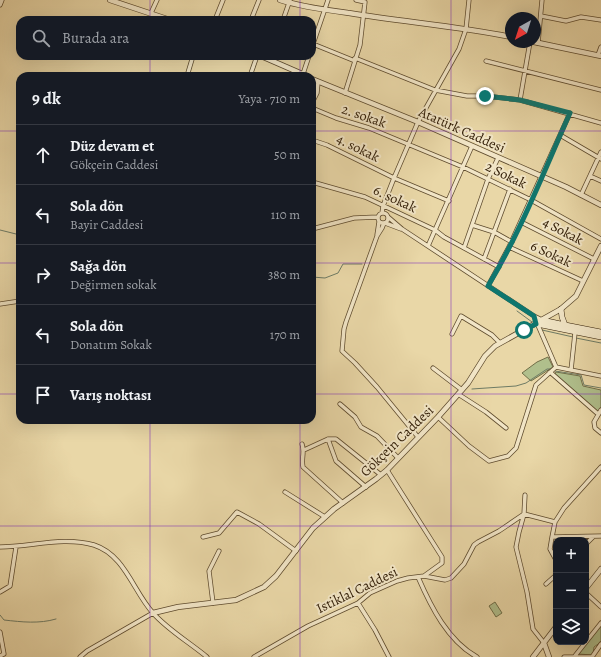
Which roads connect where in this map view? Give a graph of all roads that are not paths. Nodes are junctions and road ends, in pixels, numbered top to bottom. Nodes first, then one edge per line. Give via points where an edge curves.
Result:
1 (2, 0) edge
2 (110, 0) edge
3 (157, 0) edge
4 (223, 0) edge
5 (259, 0) edge
6 (280, 0) edge
7 (328, 0) edge
8 (356, 0) edge
9 (469, 0) edge
10 (542, 0) edge
11 (289, 2) edge
12 (0, 5) edge
13 (325, 10) junction
14 (151, 13) junction
15 (363, 15) junction
16 (159, 16) edge
17 (217, 16) edge
18 (253, 16) edge
19 (284, 16) edge
20 (541, 16) joint
21 (601, 20) edge
22 (466, 29) junction
23 (316, 35) edge
24 (505, 36) edge
25 (541, 43) edge
26 (316, 47) edge
27 (601, 47) edge
28 (529, 48) edge
29 (600, 55) edge
30 (192, 60) edge
31 (255, 60) edge
32 (275, 60) edge
33 (308, 60) edge
34 (355, 60) junction
35 (486, 61) dead end
36 (188, 72) edge
37 (251, 72) edge
38 (299, 72) edge
39 (306, 72) edge
40 (525, 72) junction
41 (318, 82) joint
42 (435, 90) junction
43 (601, 90) edge
44 (345, 93) junction
45 (316, 95) edge
46 (520, 100) junction
47 (316, 110) edge
48 (570, 113) junction
49 (418, 122) junction
50 (601, 123) edge
51 (560, 135) junction
52 (316, 141) edge
53 (408, 144) junction
54 (472, 146) junction
55 (601, 152) edge
56 (498, 158) junction
57 (600, 158) edge
58 (463, 167) junction
59 (590, 176) junction
60 (542, 177) junction
61 (394, 178) junction
62 (488, 178) junction
63 (601, 181) edge
64 (316, 183) edge
65 (510, 189) junction
66 (581, 195) junction
67 (531, 200) junction
68 (449, 201) junction
69 (601, 205) edge
70 (383, 206) junction
71 (382, 213) junction
72 (388, 217) junction
73 (378, 220) junction
74 (521, 222) junction
75 (384, 223) junction
76 (472, 225) junction
77 (316, 228) edge
78 (402, 229) junction
79 (436, 230) junction
80 (494, 232) junction
81 (377, 236) junction
82 (601, 239) edge
83 (512, 242) junction
84 (428, 246) junction
85 (601, 246) edge
86 (509, 247) junction
87 (464, 248) junction
88 (484, 259) junction
89 (594, 259) junction
90 (499, 267) junction
91 (583, 281) junction
92 (488, 286) junction
93 (16, 302) edge
94 (0, 304) edge
95 (561, 309) junction
96 (534, 316) junction
97 (542, 320) junction
98 (536, 324) junction
99 (565, 325) junction
100 (601, 332) edge
101 (452, 334) dead end
102 (575, 336) junction
103 (601, 338) edge
104 (500, 343) junction
105 (433, 368) dead end
106 (552, 370) junction
107 (571, 370) junction
108 (601, 376) edge
109 (462, 390) junction
110 (458, 394) junction
111 (340, 404) dead end
112 (601, 410) edge
113 (598, 414) junction
114 (438, 417) junction
115 (506, 428) dead end
116 (601, 433) edge
117 (418, 437) junction
118 (328, 439) junction
119 (302, 444) dead end
120 (304, 450) junction
121 (398, 458) junction
122 (601, 467) edge
123 (387, 470) junction
124 (381, 475) junction
125 (366, 486) junction
126 (285, 492) dead end
127 (525, 495) dead end
128 (343, 503) junction
129 (524, 514) junction
130 (325, 516) junction
131 (555, 522) junction
132 (601, 536) edge
133 (204, 537) dead end
134 (552, 537) junction
135 (592, 537) junction
136 (589, 540) edge
137 (0, 547) edge
138 (16, 547) junction
139 (219, 551) dead end
140 (296, 551) junction
141 (553, 554) edge
142 (601, 568) edge
143 (424, 576) junction
144 (418, 577) junction
145 (553, 578) edge
146 (546, 584) dead end
147 (589, 584) edge
148 (0, 592) edge
149 (589, 597) edge
150 (213, 603) junction
151 (358, 603) junction
152 (601, 607) edge
153 (153, 613) junction
154 (601, 623) edge
155 (553, 631) edge
156 (0, 632) edge
157 (544, 643) junction
158 (601, 644) edge
159 (0, 656) edge
160 (574, 656) edge
161 (80, 657) edge
162 (207, 657) edge
163 (254, 657) edge
164 (388, 657) edge
165 (477, 657) edge
166 (534, 657) edge
167 (548, 657) edge
168 (564, 657) edge
169 (592, 657) edge

1 - 12 street
2 - 14 street
3 - 14 street
4 - 17 street
5 - 18 street
6 - 11 street
7 - 13 street
8 - 15 street via 365,2
9 - 22 street
10 - 20 street
11 - 13 street
11 - 19 street
13 - 15 street
13 - 23 street
14 - 16 street
15 - 22 street
15 - 34 street via 360,45
20 - 21 street via 566,21 581,17
22 - 24 street
22 - 42 street via 453,60
25 - 29 street
26 - 34 street
27 - 29 street
28 - 40 street
30 - 36 street
31 - 37 street
32 - 38 street
33 - 39 street
34 - 42 street
34 - 44 street
35 - 40 street
40 - 43 street
40 - 46 street
41 - 44 street, Atatürk Caddesi
41 - 45 street
42 - 46 street via 467,96
42 - 49 street
44 - 49 street, Atatürk Caddesi
46 - 48 street
47 - 53 street, 2. sokak
48 - 50 street
48 - 51 street
49 - 53 street
49 - 54 street, Atatürk Caddesi
51 - 57 street
51 - 60 street
52 - 61 street, 4. sokak
53 - 58 street, 2. sokak
53 - 61 street
54 - 56 street, Atatürk Caddesi
54 - 58 street
55 - 57 street
56 - 60 street, Atatürk Caddesi
56 - 62 street
57 - 59 street
58 - 62 street, 2 Sokak
58 - 68 street
59 - 63 street
59 - 66 street
60 - 66 street, Atatürk Caddesi
60 - 67 street
61 - 68 street, 4. sokak
61 - 70 street
62 - 65 street, 2 Sokak
62 - 76 street
64 - 70 street, 6. sokak via 354,193
65 - 67 street, 2 Sokak
65 - 80 street
66 - 69 street, Atatürk Caddesi
67 - 74 street
67 - 82 street, 2 Sokak
68 - 79 street
70 - 71 street
70 - 79 street, 6. sokak
71 - 72 street
71 - 73 street
72 - 75 street
72 - 78 street
73 - 75 street
73 - 77 street via 354,218
73 - 81 street
74 - 83 street
74 - 89 street, 4 Sokak
75 - 78 street
75 - 81 street
76 - 80 street
76 - 87 street
78 - 84 street
79 - 84 street
79 - 87 street, 6. sokak
80 - 83 street
80 - 88 street
81 - 117 street via 346,322 342,351
83 - 86 street
84 - 92 street
85 - 89 street, Gökçein Caddesi
86 - 90 street
86 - 91 street, 6 Sokak
87 - 88 street, 6. sokak
88 - 90 street, 6. sokak
89 - 91 street, Gökçein Caddesi
90 - 92 street
91 - 95 street, Gökçein Caddesi via 576,296
92 - 96 street
93 - 94 street
95 - 97 street, Gökçein Caddesi
95 - 99 main road
96 - 97 street
96 - 98 street
97 - 98 street, Gökçein Caddesi
97 - 99 main road
98 - 102 main road
98 - 104 street, Gökçein Caddesi
98 - 106 street
99 - 100 main road
101 - 104 street via 461,316 492,335
102 - 103 main road
102 - 107 street
104 - 109 street, Gökçein Caddesi via 485,356
105 - 109 street
106 - 107 street
106 - 113 street
106 - 114 street via 536,385 516,448 508,456 489,462
107 - 108 street
109 - 110 street, Gökçein Caddesi
110 - 114 street, Gökçein Caddesi
110 - 115 street
111 - 121 street via 355,417 361,427 377,436
112 - 113 street
113 - 116 street via 594,422 595,428
114 - 117 street, Gökçein Caddesi
117 - 121 street, Gökçein Caddesi
118 - 120 street
118 - 124 street via 340,441
118 - 125 street via 336,461
119 - 120 street
120 - 128 street via 302,465
121 - 123 street, Gökçein Caddesi
122 - 131 street via 564,508
123 - 124 street, Gökçein Caddesi
123 - 143 street via 442,556 442,563
124 - 125 street, Gökçein Caddesi
125 - 128 street, Gökçein Caddesi
126 - 130 street
127 - 129 street
128 - 130 street, Gökçein Caddesi
129 - 131 street
129 - 143 street, Istiklal Caddesi via 474,545 464,564 451,578 445,580
129 - 157 street via 516,547 533,630
130 - 140 street, Gökçein Caddesi
131 - 134 street
132 - 135 street
133 - 140 street via 219,533 237,512 259,524
134 - 135 street
134 - 141 street via 550,549
135 - 136 street
137 - 138 street
138 - 148 street via 10,586
138 - 153 street via 54,542 95,546 119,562
139 - 150 street via 209,571
140 - 150 street, Gökçein Caddesi via 264,587 236,600
142 - 147 street
143 - 144 street, Istiklal Caddesi
144 - 151 street, Istiklal Caddesi via 397,581 370,593
144 - 165 street via 438,617 452,636
145 - 146 street
149 - 152 street
150 - 153 street, Gökçein Caddesi
151 - 163 street, Istiklal Caddesi via 308,626
151 - 164 street
153 - 161 street
153 - 162 street
154 - 160 street
155 - 157 street
156 - 159 street via 4,654
157 - 166 street
157 - 167 street
158 - 169 street
160 - 168 street
160 - 169 street

